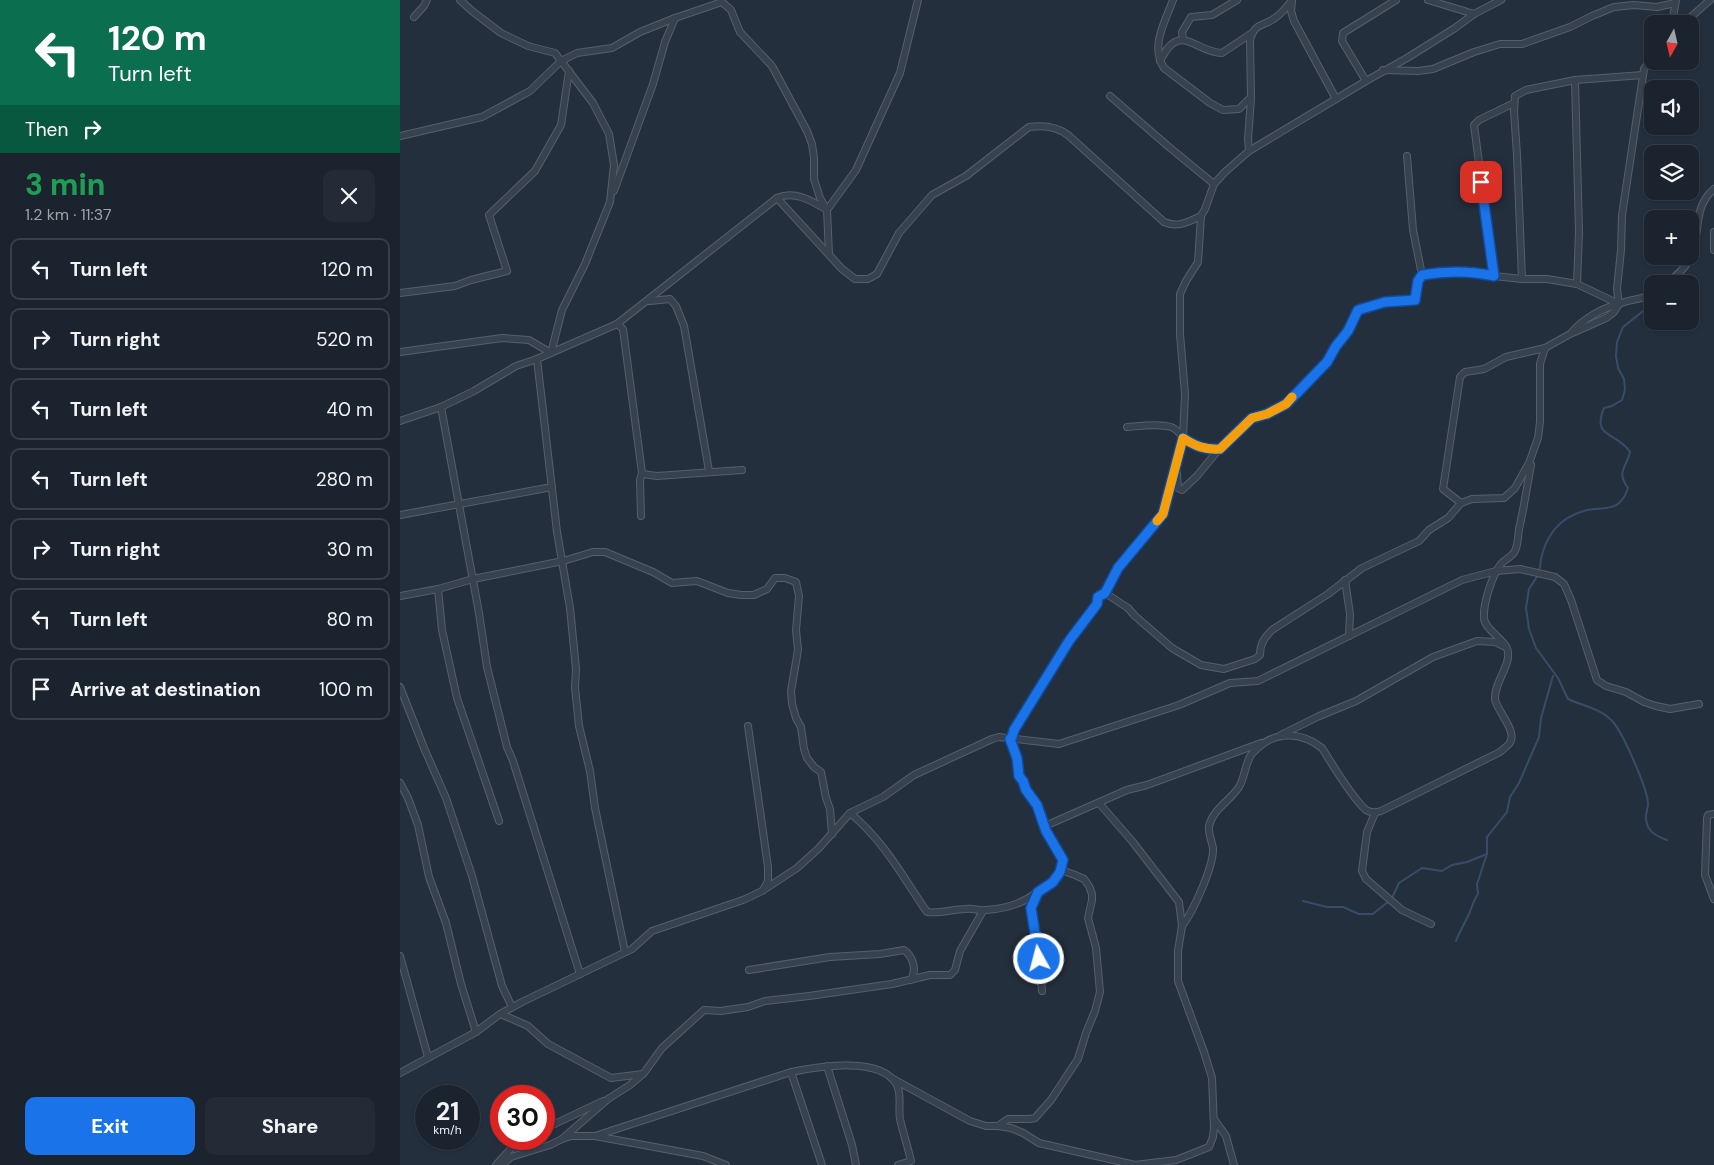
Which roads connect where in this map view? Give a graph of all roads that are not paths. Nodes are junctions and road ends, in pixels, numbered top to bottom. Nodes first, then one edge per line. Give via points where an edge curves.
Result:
1 (427, 0) edge
2 (460, 0) edge
3 (918, 0) edge
4 (1173, 0) edge
5 (1237, 0) edge
6 (1396, 0) edge
7 (1428, 0) edge
8 (1501, 0) edge
9 (1710, 0) edge
10 (724, 1) edge
11 (1676, 2) edge
12 (1714, 6) edge
13 (1474, 14) junction
14 (1674, 15) edge
15 (1693, 15) edge
16 (414, 16) dead end
17 (675, 18) junction
18 (1252, 33) junction
19 (1183, 39) junction
20 (561, 61) junction
21 (1160, 61) junction
22 (1644, 69) edge
23 (1383, 70) junction
24 (569, 71) junction
25 (1643, 75) junction
26 (1575, 80) junction
27 (1366, 81) junction
28 (1110, 96) dead end
29 (1250, 98) junction
30 (1336, 99) junction
31 (1514, 103) junction
32 (400, 136) edge
33 (1249, 151) junction
34 (1407, 156) dead end
35 (1214, 184) junction
36 (1714, 189) edge
37 (777, 198) junction
38 (610, 202) junction
39 (828, 210) junction
40 (1201, 216) junction
41 (1714, 232) edge
42 (1714, 250) edge
43 (828, 254) junction
44 (1422, 275) junction
45 (1676, 275) edge
46 (1494, 276) junction
47 (1522, 279) junction
48 (1577, 284) junction
49 (400, 294) edge
50 (1644, 297) edge
51 (646, 301) junction
52 (1619, 304) junction
53 (616, 324) junction
54 (1545, 348) junction
55 (400, 352) edge
56 (551, 353) junction
57 (537, 359) junction
58 (441, 407) junction
59 (400, 421) edge
60 (1127, 427) dead end
61 (1183, 438) junction
62 (1220, 449) junction
63 (1530, 461) junction
64 (1177, 464) junction
65 (742, 470) dead end
66 (709, 471) junction
67 (642, 474) junction
68 (552, 487) junction
69 (1460, 503) junction
70 (460, 504) junction
71 (400, 515) edge
72 (641, 516) dead end
73 (563, 561) junction
74 (1496, 571) junction
75 (473, 579) junction
76 (1345, 580) junction
77 (438, 588) junction
78 (1105, 593) junction
79 (400, 596) edge
80 (1350, 636) junction
81 (1506, 648) junction
82 (400, 687) edge
83 (1699, 704) dead end
84 (748, 726) dead end
85 (1280, 735) junction
86 (1010, 739) junction
87 (1266, 742) junction
88 (400, 783) edge
89 (1099, 803) junction
90 (850, 813) junction
91 (1375, 813) junction
92 (1714, 814) edge
93 (499, 820) dead end
94 (1045, 826) junction
95 (832, 834) junction
96 (1061, 870) junction
97 (762, 891) junction
98 (1038, 892) junction
99 (1714, 899) edge
100 (983, 911) junction
101 (1431, 924) dead end
102 (1182, 926) junction
103 (625, 952) junction
104 (400, 956) edge
105 (749, 970) dead end
106 (580, 974) junction
107 (911, 980) junction
108 (1042, 991) dead end
109 (512, 1007) junction
110 (500, 1014) junction
111 (476, 1032) junction
112 (428, 1057) junction
113 (827, 1066) junction
114 (401, 1071) edge
115 (791, 1072) junction
116 (644, 1074) junction
117 (893, 1079) junction
118 (608, 1099) junction
119 (1213, 1117) junction
120 (555, 1124) edge
121 (998, 1126) junction
122 (595, 1136) junction
123 (562, 1139) junction
124 (510, 1150) edge
125 (496, 1165) edge
126 (502, 1165) edge
127 (726, 1165) edge
128 (822, 1165) edge
129 (856, 1165) edge
130 (898, 1165) edge
131 (1234, 1165) edge

1 - 16 street
2 - 20 street via 500,33 528,46 555,53
3 - 39 street via 900,73 856,170
4 - 21 street via 1157,41
5 - 19 street via 1212,15 1191,17 1182,32
6 - 27 street via 1343,33 1342,41
7 - 13 street
8 - 13 street
9 - 12 street
9 - 15 street
10 - 17 street
10 - 39 street via 740,32 772,66 807,131 812,144 814,179
11 - 14 street
11 - 23 street via 1658,7 1614,7 1522,44 1500,44 1433,69 1418,72
13 - 23 street
17 - 20 street via 612,48 577,53
17 - 38 street
18 - 19 street via 1222,53
18 - 29 street
18 - 30 street via 1274,19 1292,0 1294,21
19 - 21 street via 1173,43
20 - 24 street
20 - 32 street via 530,91 482,117
21 - 29 street via 1164,68 1223,110 1239,109
22 - 25 street
23 - 27 street
24 - 38 street via 593,103 609,134 614,165
24 - 49 street via 561,125 535,171 490,215 507,271 455,286
25 - 26 street
25 - 52 street via 1622,215 1617,289
26 - 31 street via 1526,90 1515,96
26 - 48 street via 1579,232
27 - 30 street
28 - 35 street
29 - 33 street
30 - 33 street
31 - 46 street via 1474,125
31 - 47 street
33 - 35 street
34 - 44 street via 1413,230
35 - 40 street
36 - 45 street via 1701,205 1691,258
37 - 39 street via 795,195
37 - 43 street
37 - 51 street
38 - 56 street via 562,310
39 - 43 street
40 - 43 street via 1183,225 1164,222 1068,135 1051,127 1038,126 1029,127 966,176 932,195 899,233 877,274 868,279 855,279
40 - 61 street via 1198,262 1180,294
41 - 42 street
44 - 46 street via 1476,272
44 - 62 street via 1415,300 1385,302 1358,310 1327,362 1297,393 1286,404 1252,418
46 - 47 street
47 - 48 street
48 - 52 street
50 - 52 street
51 - 53 street
51 - 66 street via 670,299 676,306 689,351
52 - 54 street via 1606,318
53 - 56 street
53 - 67 street via 624,329
54 - 63 street via 1540,364 1538,438
54 - 69 street via 1506,357 1484,369 1464,372 1460,377 1443,489
55 - 56 street via 502,338 529,340
56 - 57 street
57 - 58 street via 516,366
57 - 68 street
58 - 59 street
58 - 70 street
60 - 61 street via 1171,427
61 - 62 street via 1209,450
61 - 64 street
62 - 64 street via 1182,490 1178,488
63 - 69 street via 1516,488 1504,498 1472,499
63 - 74 street via 1516,551
64 - 78 street via 1163,514 1118,568
65 - 66 street
66 - 67 street via 657,476
67 - 72 street
68 - 70 street
68 - 73 street
69 - 76 street via 1448,518 1419,541 1362,568
70 - 71 street
70 - 75 street
73 - 75 street
73 - 95 street via 593,552 605,552 672,583 697,581 742,595 754,595 768,589 775,578 796,582 799,596 798,650 792,704 801,727 807,758 821,772
73 - 103 street via 571,617 579,726
74 - 80 street via 1462,580
74 - 81 street via 1484,619
74 - 83 street via 1520,569 1555,577 1564,584 1593,671 1606,686 1670,709
75 - 77 street
75 - 106 street via 487,667 507,747
76 - 78 street via 1265,636 1260,656 1224,670 1201,665 1182,655 1128,608
76 - 80 street
77 - 79 street
77 - 93 street via 442,630 457,698
78 - 86 street via 1098,597 1097,604 1069,641
80 - 86 street via 1258,681 1230,683 1179,705 1086,736 1059,744
81 - 85 street via 1495,642 1477,641 1440,654 1356,701
81 - 91 street via 1508,659 1495,692 1496,702 1509,727 1510,744 1500,752
82 - 109 street via 446,798 472,876 502,986
84 - 97 street via 768,867 768,880
85 - 87 street
85 - 91 street via 1304,738 1322,748 1359,802 1367,811
86 - 90 street via 992,738 914,775 883,797
86 - 94 street via 1019,776 1037,805
87 - 89 street via 1127,790
87 - 102 street via 1251,755 1239,786 1216,810 1209,827 1213,849 1210,865 1197,901
88 - 111 street via 418,825 429,877 446,923
89 - 94 street
89 - 102 street via 1174,894 1179,902
90 - 95 street
90 - 100 street via 883,846 927,912 967,908
91 - 101 street via 1367,832 1362,871 1366,879 1402,910
92 - 99 street via 1707,818 1705,875
94 - 96 street via 1063,860
95 - 97 street via 796,868
96 - 98 street via 1053,882
96 - 121 street via 1084,879 1089,886 1092,900 1088,918 1096,948 1100,992 1078,1059 1055,1096 1034,1118 1008,1119
97 - 103 street via 652,931
98 - 100 street via 1010,906
98 - 108 street via 1031,908
100 - 107 street via 950,975 930,975
102 - 119 street via 1178,981 1208,1064
103 - 106 street
104 - 112 street
105 - 107 street via 830,957 904,950 912,960
106 - 109 street
107 - 116 street via 765,1000 721,1012 704,1010 662,1048
109 - 110 street
110 - 111 street
110 - 116 street via 528,1026 548,1044 611,1078
111 - 112 street
112 - 114 street
113 - 115 street
113 - 117 street via 876,1069
113 - 129 street
115 - 122 street
115 - 128 street
116 - 118 street
117 - 121 street via 970,1121
117 - 130 street via 900,1092 900,1121 911,1160
118 - 120 street
118 - 123 street
119 - 121 street via 1213,1137 1209,1147 1176,1160 1135,1165 1038,1143 1023,1132
119 - 131 street via 1226,1136
122 - 123 street
122 - 127 street via 703,1156
123 - 126 street via 511,1158
124 - 125 street

